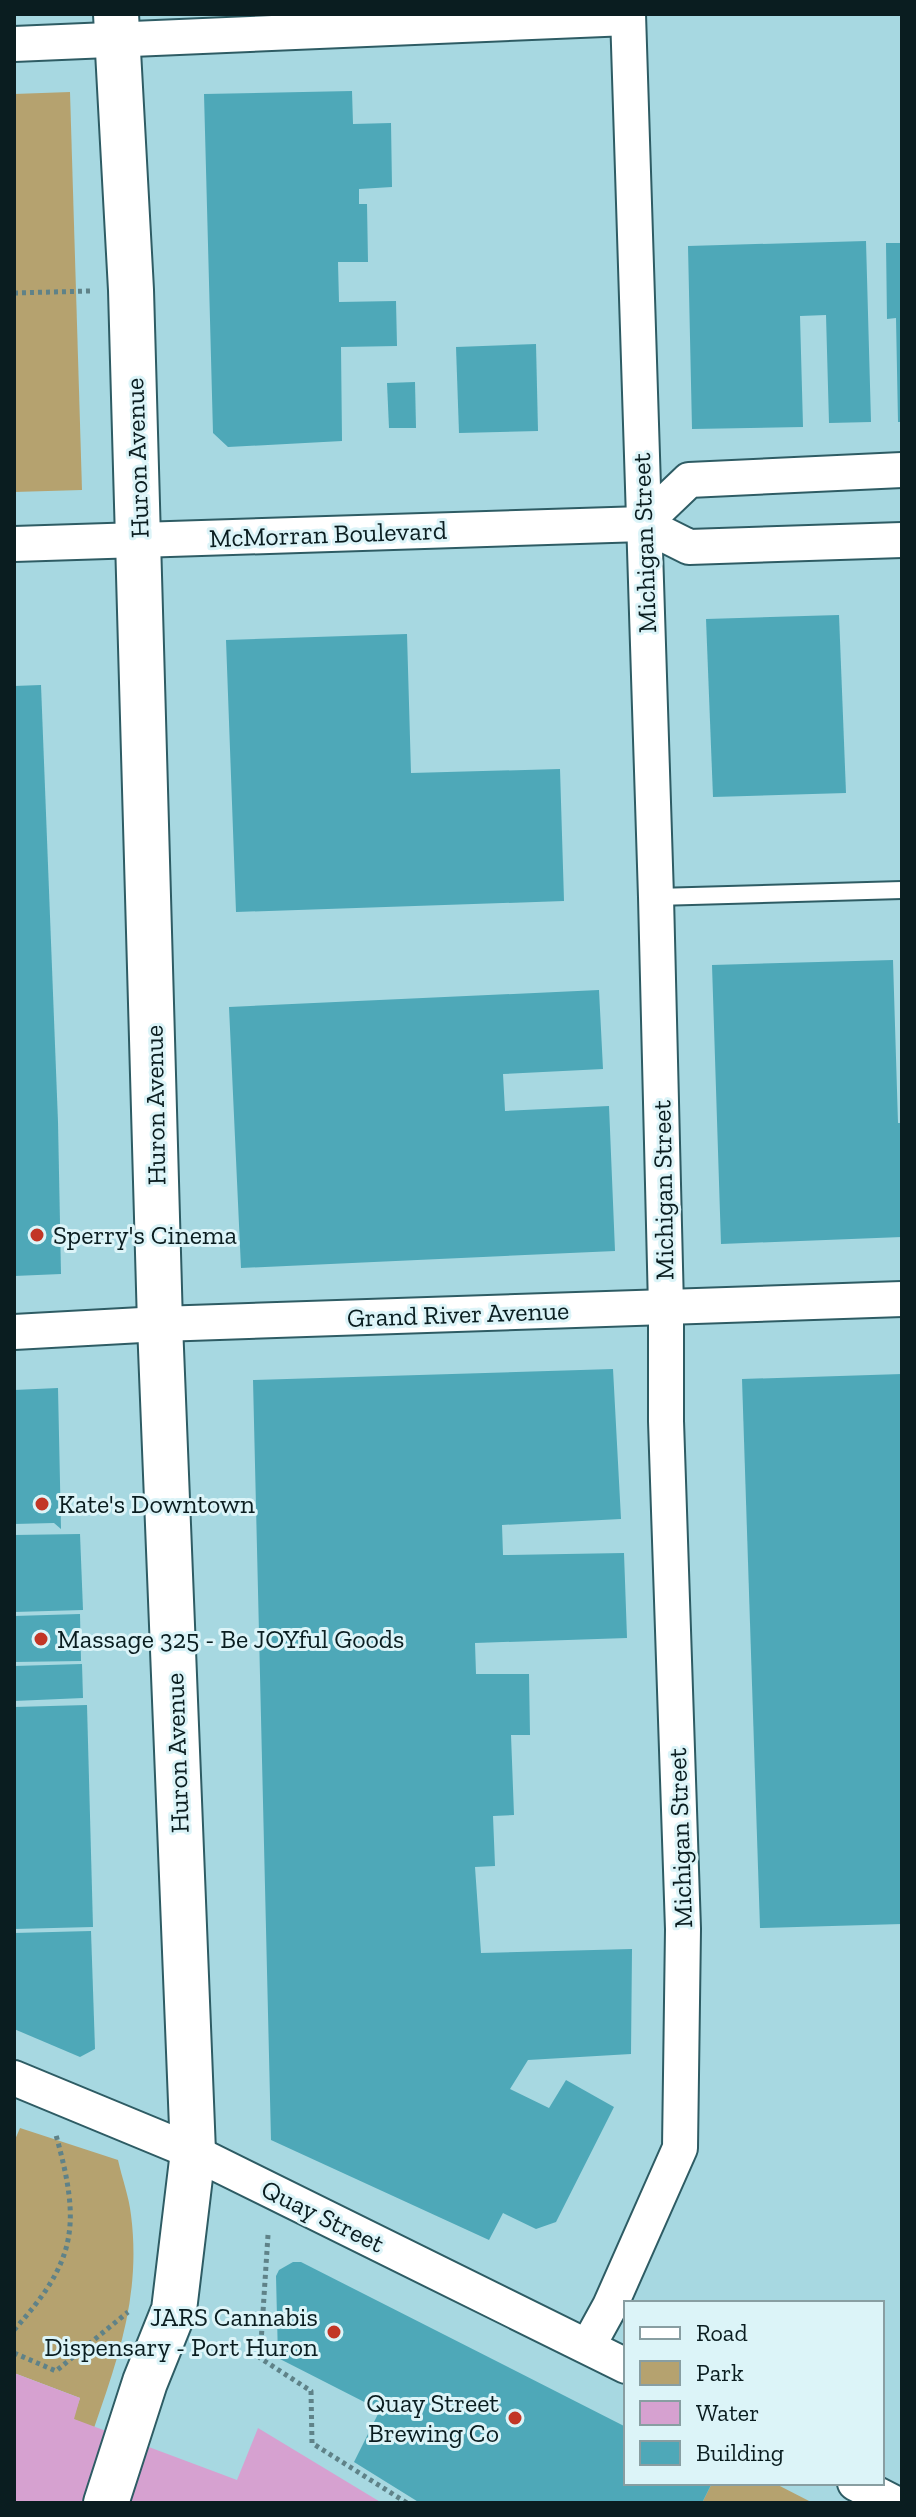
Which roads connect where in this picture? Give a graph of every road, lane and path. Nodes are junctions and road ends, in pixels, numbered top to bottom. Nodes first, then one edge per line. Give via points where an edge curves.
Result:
1 (628, 16) edge
2 (116, 27) edge
3 (14, 44) edge
4 (131, 290) junction
5 (14, 293) edge
6 (902, 470) edge
7 (643, 524) junction
8 (140, 539) junction
9 (902, 540) edge
10 (14, 544) edge
11 (902, 890) edge
12 (656, 897) junction
13 (902, 1299) edge
14 (666, 1307) junction
15 (160, 1324) junction
16 (14, 1332) edge
17 (14, 2078) edge
18 (56, 2134) dead end
19 (193, 2152) junction
20 (268, 2235) dead end
21 (133, 2307) dead end
22 (14, 2330) edge
23 (588, 2346) junction
24 (14, 2353) edge
25 (624, 2365) edge
26 (859, 2485) edge
27 (106, 2503) edge
28 (407, 2503) edge
29 (894, 2503) edge

1 - 2 street
1 - 7 street, Michigan Street
2 - 3 street
2 - 4 main road, Huron Avenue
4 - 5 path
4 - 8 main road, Huron Avenue
6 - 7 street via 689,480
7 - 8 street, McMorran Boulevard
7 - 9 street, McMorran Boulevard via 689,547
7 - 12 street, Michigan Street
8 - 10 street, McMorran Boulevard
8 - 15 main road, Huron Avenue
11 - 12 lane
12 - 14 street, Michigan Street
13 - 14 street, Grand River Avenue
14 - 15 street, Grand River Avenue
14 - 23 street, Michigan Street via 683,1929 680,2148
15 - 16 street, Grand River Avenue
15 - 19 main road, Huron Avenue
17 - 19 street, Quay Street
18 - 22 path via 73,2225 61,2265 42,2300
19 - 23 street, Quay Street
19 - 27 main road, Huron Avenue via 174,2310
20 - 28 path via 260,2358 311,2391 312,2443
21 - 24 path via 56,2371
23 - 25 street, Quay Street
26 - 29 street

